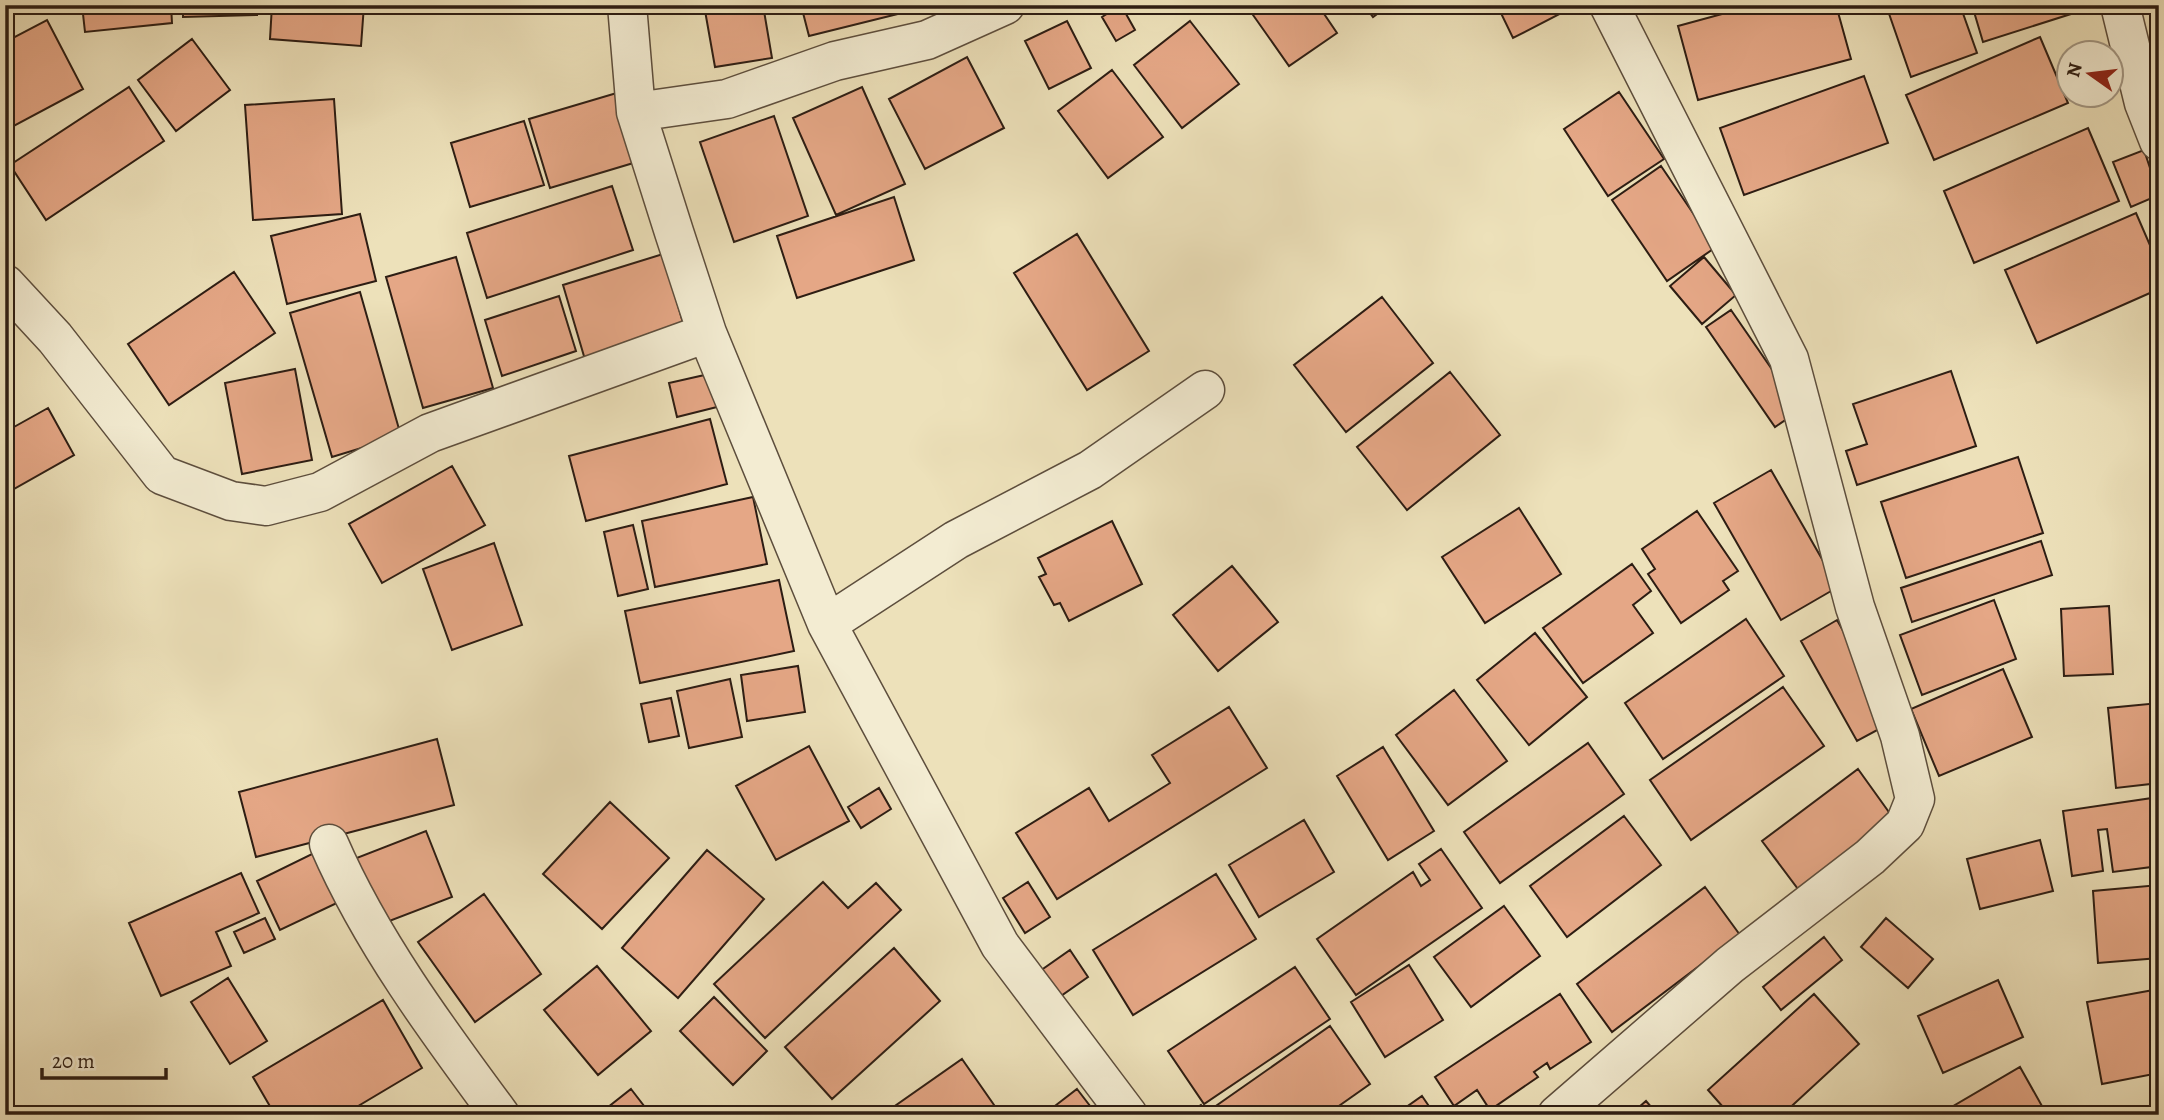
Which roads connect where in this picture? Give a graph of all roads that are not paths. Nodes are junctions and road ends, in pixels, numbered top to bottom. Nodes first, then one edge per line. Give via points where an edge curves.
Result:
1 (627, 5) edge
2 (1005, 5) edge
3 (1609, 5) edge
4 (2120, 5) edge
5 (636, 112) junction
6 (2159, 141) edge
7 (5, 284) edge
8 (708, 333) junction
9 (1205, 390) dead end
10 (827, 624) junction
11 (329, 844) dead end
12 (500, 1115) edge
13 (1128, 1115) edge
14 (1557, 1115) edge

1 - 5 street
2 - 5 street via 927,40 835,61 727,99
3 - 14 street via 1788,359 1855,607 1900,736 1915,799 1905,824 1870,857 1730,965
4 - 6 street via 2144,103
5 - 8 street
7 - 8 street via 55,338 162,475 231,501 266,506 320,492 430,433
8 - 10 street
9 - 10 street via 1090,470 956,540
10 - 13 street via 1000,945
11 - 12 street via 363,911 415,994

